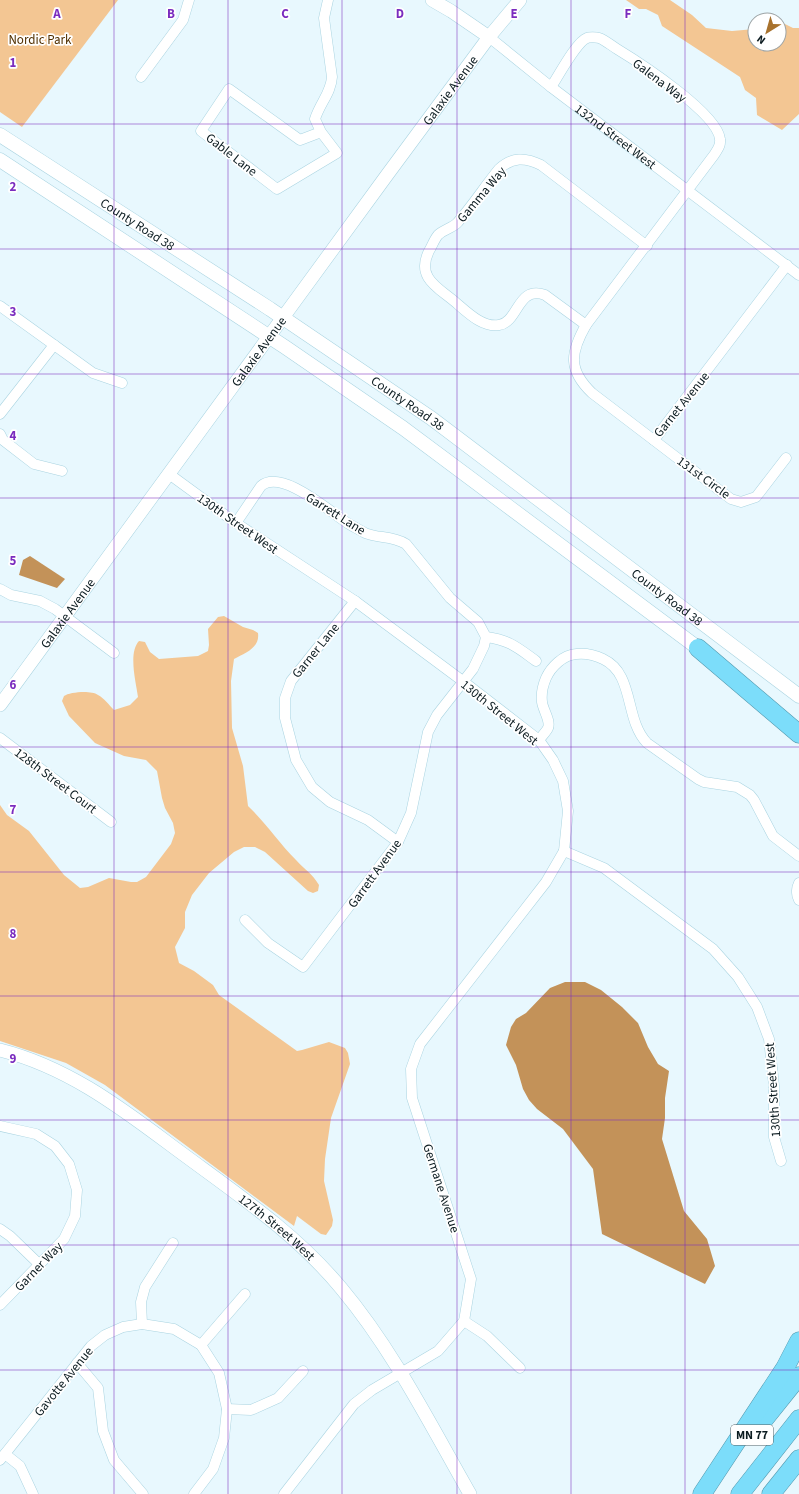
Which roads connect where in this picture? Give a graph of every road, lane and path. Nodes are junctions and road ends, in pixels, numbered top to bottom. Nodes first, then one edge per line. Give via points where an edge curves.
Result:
1 (189, 0) edge
2 (328, 0) edge
3 (432, 0) edge
4 (520, 0) edge
5 (489, 37) junction
6 (141, 77) dead end
7 (551, 87) junction
8 (321, 132) junction
9 (0, 135) edge
10 (0, 160) edge
11 (687, 190) junction
12 (647, 246) junction
13 (787, 266) junction
14 (799, 275) edge
15 (0, 306) edge
16 (283, 318) junction
17 (586, 325) junction
18 (269, 336) junction
19 (54, 345) junction
20 (122, 384) dead end
21 (0, 414) edge
22 (0, 434) edge
23 (654, 440) junction
24 (786, 458) dead end
25 (62, 471) dead end
26 (169, 474) junction
27 (236, 523) junction
28 (0, 589) edge
29 (355, 601) junction
30 (65, 617) junction
31 (486, 637) junction
32 (698, 648) junction
33 (114, 653) dead end
34 (536, 661) dead end
35 (464, 682) junction
36 (799, 696) edge
37 (0, 705) edge
38 (799, 724) edge
39 (799, 734) edge
40 (0, 738) edge
41 (539, 740) junction
42 (111, 822) dead end
43 (398, 842) junction
44 (564, 851) junction
45 (799, 856) edge
46 (799, 883) edge
47 (799, 900) edge
48 (245, 920) dead end
49 (0, 1050) edge
50 (0, 1126) edge
51 (781, 1162) dead end
52 (0, 1229) edge
53 (173, 1243) dead end
54 (40, 1265) junction
55 (245, 1294) dead end
56 (0, 1305) edge
57 (464, 1320) junction
58 (142, 1324) junction
59 (799, 1341) edge
60 (201, 1345) junction
61 (77, 1363) junction
62 (520, 1368) dead end
63 (303, 1371) dead end
64 (401, 1373) junction
65 (799, 1376) edge
66 (227, 1409) junction
67 (799, 1419) edge
68 (2, 1457) edge
69 (799, 1459) edge
70 (33, 1494) edge
71 (143, 1494) edge
72 (194, 1494) edge
73 (284, 1494) edge
74 (470, 1494) edge
75 (702, 1494) edge
76 (705, 1494) edge
77 (740, 1494) edge
78 (771, 1494) edge

1 - 6 street via 183,20
2 - 8 street via 324,18 332,86 315,118
3 - 5 street, 132nd Street West
4 - 5 street, Galaxie Avenue
5 - 7 street, 132nd Street West
5 - 16 street, Galaxie Avenue
7 - 11 street, 132nd Street West
7 - 11 street, Galena Way via 578,44 587,38 599,38 673,88 706,116 720,138 720,146
8 - 8 street, Gable Lane via 337,153 277,189 201,131 229,89 300,140
9 - 16 main road, County Road 38
10 - 18 main road, County Road 38
11 - 12 street, Garnet Avenue
11 - 13 street, 132nd Street West
12 - 17 street, Garnet Avenue
12 - 17 street, Gamma Way via 540,165 517,159 499,169 459,221 438,236 426,258 425,271 431,282 482,322 490,325 503,324 524,298 540,293
13 - 14 street, 132nd Street West
13 - 23 street, Garnet Avenue
15 - 19 street
16 - 18 street, Galaxie Avenue
16 - 36 main road, County Road 38 via 432,418
17 - 23 street, Garnet Avenue via 573,352 580,379 592,393
18 - 26 street, Galaxie Avenue
18 - 32 main road, County Road 38 via 403,428
19 - 20 street via 93,373
19 - 21 street
22 - 25 street via 3,440 34,464
23 - 24 street, 131st Circle via 731,499 740,502 756,497
26 - 27 street, 130th Street West
26 - 30 street, Galaxie Avenue
27 - 29 street, 130th Street West
27 - 31 street, Garrett Lane via 262,486 270,482 283,483 367,534 398,539 406,544 450,598 478,622
28 - 30 street via 11,595 40,600
29 - 35 street, 130th Street West
29 - 43 street, Garner Lane via 291,681 285,698 285,718 296,760 312,787 330,802 368,820
30 - 33 street
30 - 37 street, Galaxie Avenue
31 - 34 street via 512,644
31 - 35 street, Garrett Avenue via 481,652
32 - 38 main road, County Road 38
32 - 39 highway
35 - 41 street, 130th Street West
35 - 43 street, Garrett Avenue via 437,715 428,732 411,812
40 - 42 street, 128th Street Court
41 - 44 street, 130th Street West via 553,760 563,782 568,811
41 - 45 street via 548,727 541,700 547,676 557,663 573,654 595,655 615,667 622,676 637,727 647,743 698,780 737,787 746,792 754,800 773,836
43 - 48 street, Garrett Avenue via 303,967 268,943
44 - 51 street, 130th Street West via 604,868 713,949 738,977 757,1007 769,1039 774,1086 774,1137
44 - 57 street, Germane Avenue via 546,882 420,1044 411,1069 412,1098 471,1278
46 - 47 street via 796,895
49 - 64 street, 127th Street West via 60,1071 116,1104 262,1213 306,1251 341,1288 371,1327
50 - 54 street, Garner Way via 36,1134 55,1146 69,1164 77,1190 75,1216 64,1239
52 - 54 street
53 - 58 street via 145,1287 141,1302
54 - 56 street, Garner Way
55 - 60 street
57 - 62 street via 487,1336
57 - 64 street via 438,1351
58 - 60 street, Gavotte Avenue via 174,1329
58 - 61 street, Gavotte Avenue via 123,1327 105,1335 91,1346
59 - 75 highway via 785,1368
60 - 66 street via 219,1373
61 - 68 street, Gavotte Avenue
61 - 71 street via 98,1388 103,1431 114,1460
63 - 66 street via 278,1398 251,1410
64 - 73 street via 354,1404
64 - 74 street, 127th Street West
65 - 76 highway, MN 77
66 - 72 street via 224,1438 213,1469
67 - 77 highway, MN 77
68 - 70 street via 20,1466
69 - 78 highway

